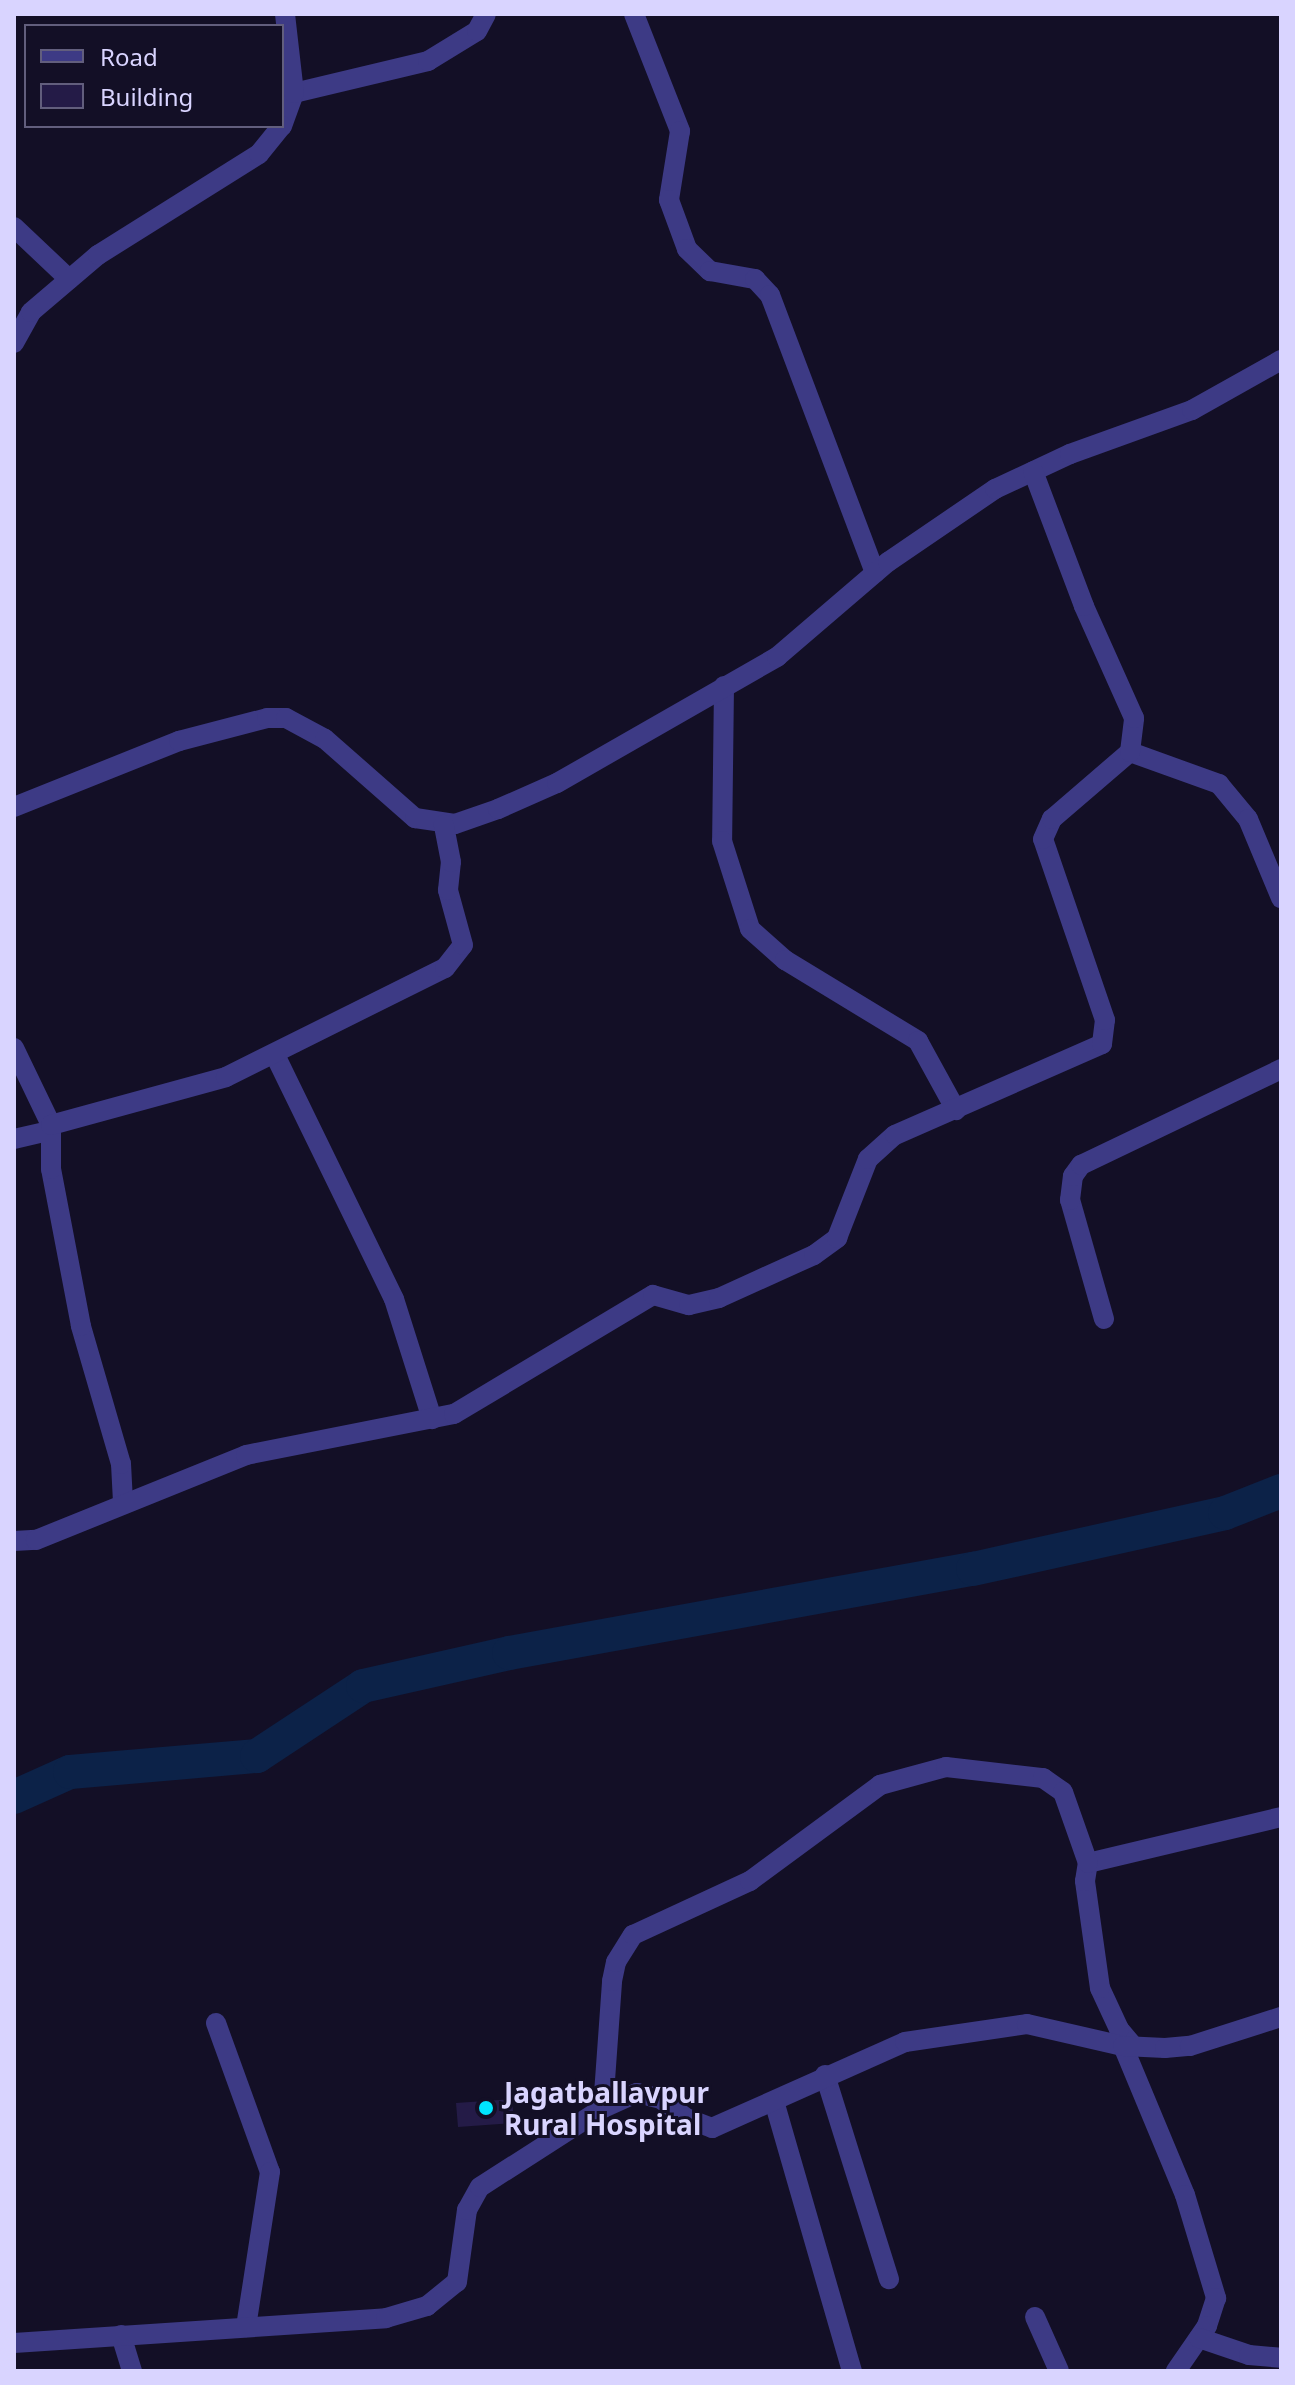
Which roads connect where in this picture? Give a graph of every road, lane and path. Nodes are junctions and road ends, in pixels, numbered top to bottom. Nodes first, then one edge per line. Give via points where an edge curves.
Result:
1 (285, 14) edge
2 (486, 14) edge
3 (634, 14) edge
4 (294, 93) junction
5 (284, 120) edge
6 (280, 128) edge
7 (14, 227) edge
8 (69, 279) junction
9 (14, 343) edge
10 (1281, 360) edge
11 (1033, 471) junction
12 (875, 573) junction
13 (724, 686) junction
14 (1130, 752) junction
15 (14, 807) edge
16 (444, 825) junction
17 (1281, 898) edge
18 (14, 1048) edge
19 (275, 1055) junction
20 (1281, 1069) edge
21 (956, 1110) junction
22 (50, 1128) junction
23 (14, 1139) edge
24 (1104, 1319) dead end
25 (432, 1419) junction
26 (123, 1502) junction
27 (14, 1541) edge
28 (1281, 1817) edge
29 (1088, 1863) junction
30 (1281, 2017) edge
31 (216, 2023) dead end
32 (1128, 2046) junction
33 (825, 2075) junction
34 (774, 2101) junction
35 (603, 2108) junction
36 (889, 2279) dead end
37 (1035, 2317) dead end
38 (246, 2327) junction
39 (121, 2335) junction
40 (1199, 2338) junction
41 (14, 2343) edge
42 (1281, 2358) edge
43 (132, 2371) edge
44 (852, 2371) edge
45 (1059, 2371) edge
46 (1176, 2371) edge

1 - 4 street
2 - 4 street via 477,31 428,61
3 - 12 street via 680,131 669,200 687,249 710,271 755,279 770,295
4 - 5 street
6 - 8 street via 259,154 181,200
7 - 8 street
8 - 9 street via 31,312
10 - 11 street via 1192,410
11 - 12 street via 995,489
11 - 14 street via 1134,718
12 - 13 street via 777,657
13 - 16 street via 557,783
13 - 21 street via 722,841 750,929 785,960 918,1041
14 - 17 street via 1219,784 1248,819
14 - 21 street via 1052,819 1043,839 1105,1020 1102,1044
15 - 16 street via 179,741 241,722 277,718 325,739 415,818
16 - 19 street via 451,862 448,890 463,941 461,953 445,968
18 - 22 street
19 - 22 street via 226,1077
19 - 25 street via 394,1299
20 - 24 street via 1094,1155 1073,1176 1070,1200
21 - 25 street via 880,1146 862,1171 846,1222 826,1248 708,1304 653,1295 488,1398
22 - 23 street
22 - 26 street via 81,1326 117,1446
25 - 26 street via 269,1448
26 - 27 street via 36,1540
28 - 29 street
29 - 32 street via 1085,1881 1100,1988
29 - 35 street via 1063,1792 1043,1778 946,1767 880,1785 750,1881 633,1935 612,1981
30 - 32 street via 1190,2046
31 - 38 street via 270,2172
32 - 33 street via 1027,2024 905,2042
32 - 40 street via 1206,2258 1215,2311
33 - 34 street
33 - 36 street
34 - 35 street via 712,2128 647,2094
34 - 44 street
35 - 38 street via 490,2178 472,2195 462,2271 435,2302 386,2318
37 - 45 street
38 - 39 street
39 - 41 street
39 - 43 street
40 - 42 street via 1249,2355
40 - 46 street

